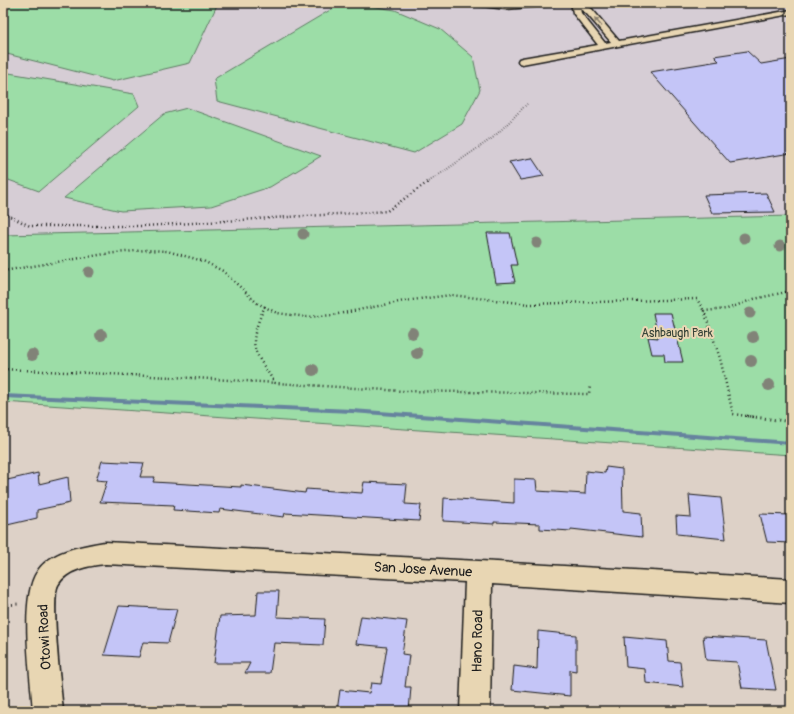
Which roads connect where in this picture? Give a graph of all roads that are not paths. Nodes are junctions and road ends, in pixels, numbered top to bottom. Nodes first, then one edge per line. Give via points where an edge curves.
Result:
1 (474, 3) edge
2 (555, 3) edge
3 (576, 3) edge
4 (518, 5) edge
5 (791, 12) edge
6 (616, 44) junction
7 (603, 46) junction
8 (522, 61) dead end
9 (57, 569) joint
10 (479, 572) junction
11 (791, 591) edge
12 (48, 711) edge
13 (475, 711) edge

1 - 4 lane
2 - 4 lane
6 -> 3 lane via 589,11
3 - 7 lane via 577,14
5 - 6 lane
6 - 7 lane
7 - 8 lane
9 - 10 street, San Jose Avenue via 79,557 105,553
9 - 12 street, Otowi Road via 45,581 41,602
10 - 11 street, San Jose Avenue
10 - 13 street, Hano Road

